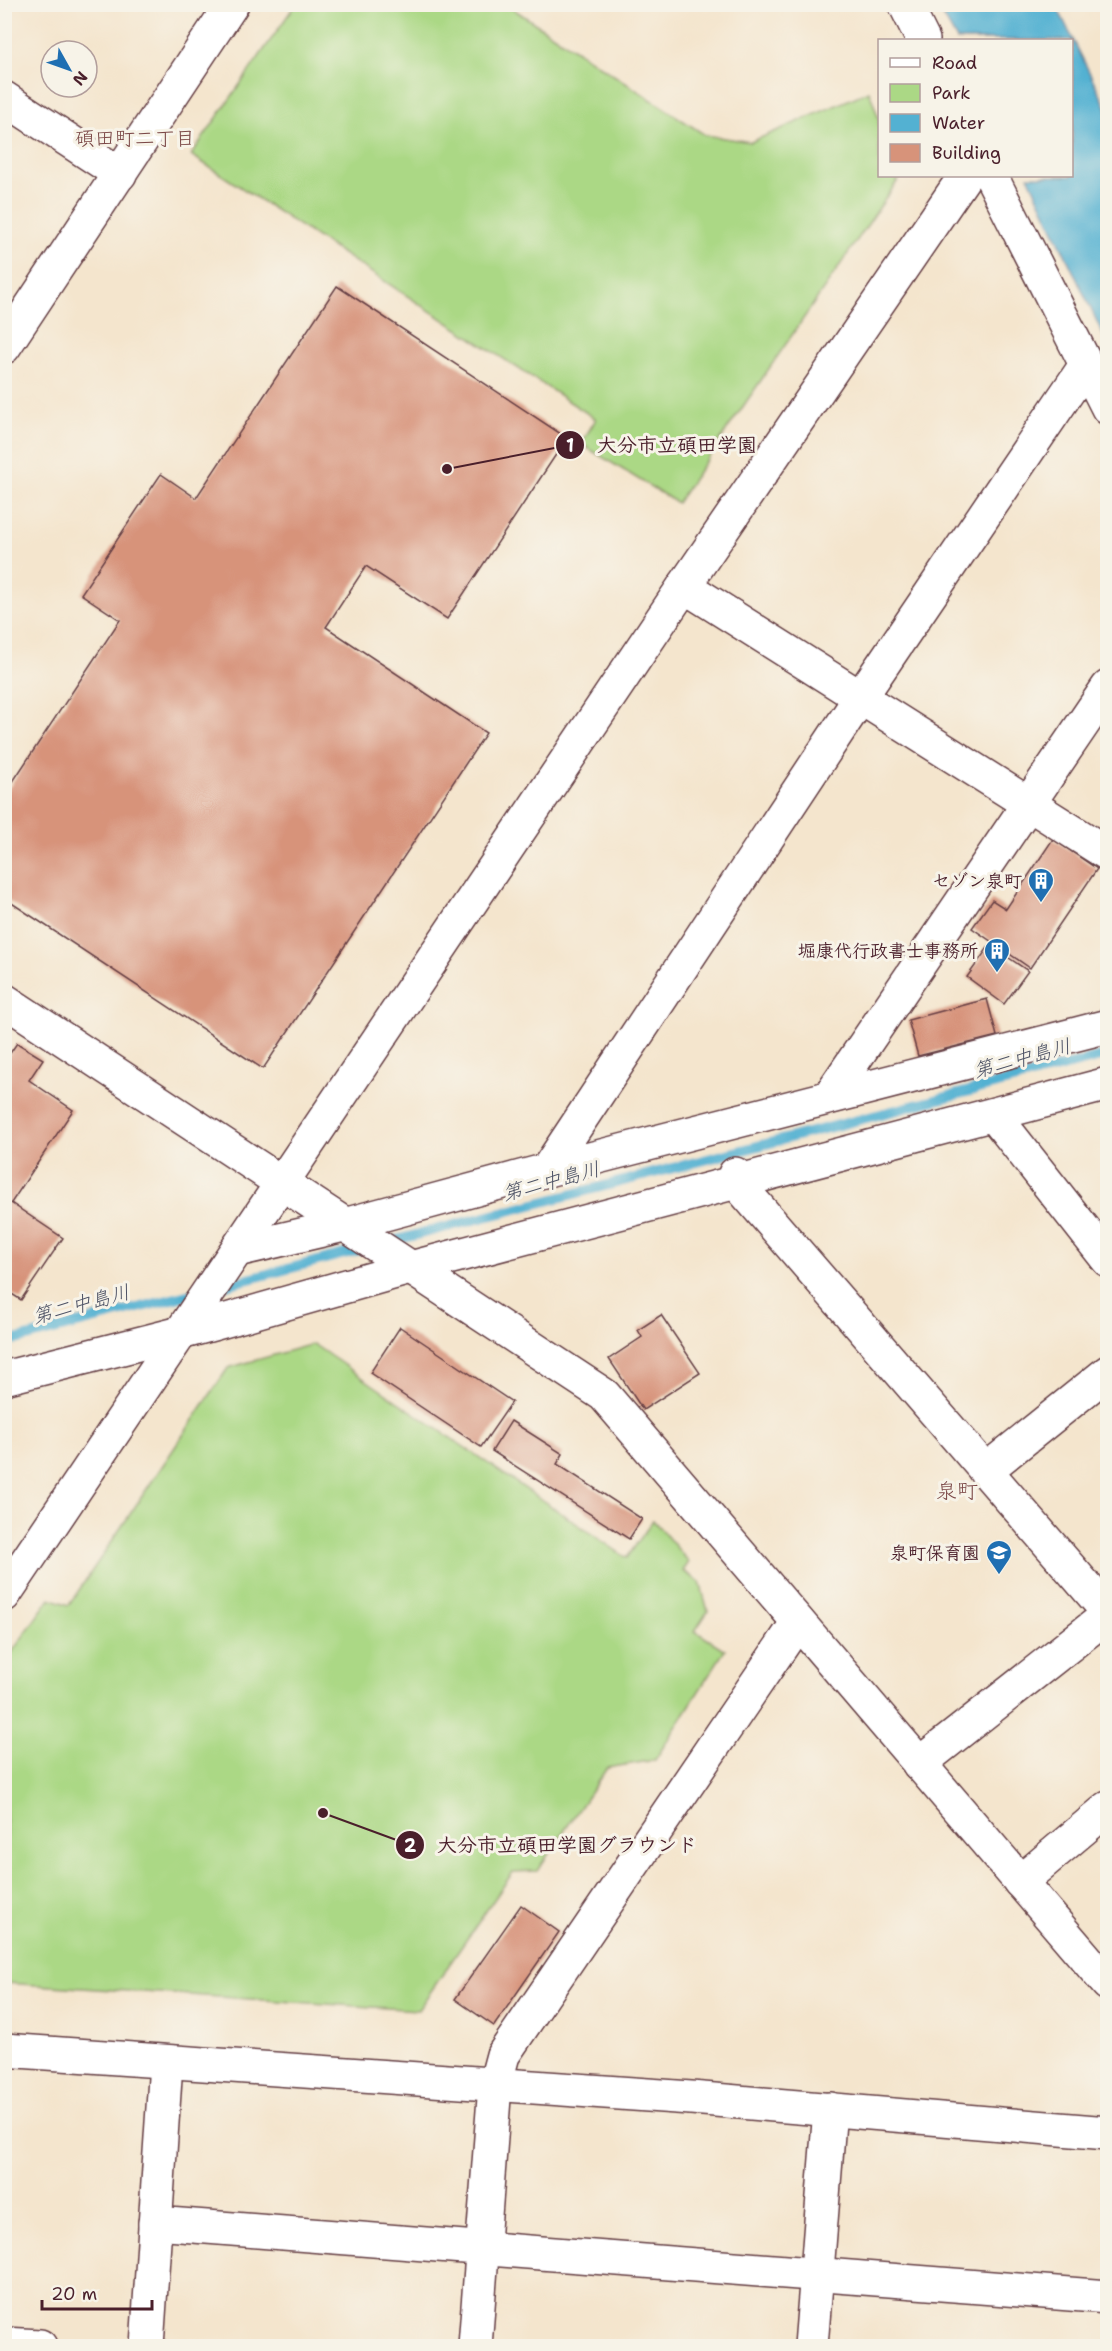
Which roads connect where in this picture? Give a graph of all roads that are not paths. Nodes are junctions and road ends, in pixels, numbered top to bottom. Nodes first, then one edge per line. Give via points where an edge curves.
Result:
1 (232, 4) edge
2 (905, 4) edge
3 (922, 39) edge
4 (4, 98) edge
5 (120, 174) junction
6 (964, 177) edge
7 (992, 177) edge
8 (4, 347) edge
9 (1086, 365) junction
10 (1107, 408) edge
11 (684, 586) junction
12 (1107, 687) edge
13 (860, 698) junction
14 (1028, 804) junction
15 (1107, 854) edge
16 (4, 1000) edge
17 (1107, 1026) edge
18 (1107, 1084) edge
19 (829, 1097) junction
20 (994, 1115) junction
21 (547, 1170) junction
22 (736, 1178) junction
23 (282, 1183) junction
24 (353, 1230) junction
25 (232, 1257) junction
26 (1107, 1260) edge
27 (403, 1263) junction
28 (187, 1324) junction
29 (1107, 1372) edge
30 (4, 1378) edge
31 (985, 1471) junction
32 (4, 1595) edge
33 (1107, 1614) edge
34 (798, 1622) junction
35 (919, 1764) junction
36 (1107, 1808) edge
37 (1020, 1882) junction
38 (1106, 1981) edge
39 (4, 2050) edge
40 (166, 2063) junction
41 (495, 2085) junction
42 (830, 2109) junction
43 (1107, 2133) edge
44 (155, 2223) junction
45 (483, 2249) junction
46 (816, 2275) junction
47 (1107, 2297) edge
48 (4, 2344) edge
49 (40, 2346) edge
50 (147, 2346) edge
51 (475, 2346) edge
52 (811, 2346) edge

1 - 5 street
2 - 3 street
4 - 5 street
5 - 8 street
6 - 11 street
7 - 9 street
9 - 10 street
9 - 13 street
11 - 13 street
11 - 23 street
12 - 14 street
13 - 14 street
13 - 21 street
14 - 15 street
14 - 19 street
16 - 23 street
17 - 19 street
18 - 20 street
19 - 21 street
20 - 22 street
20 - 26 street
21 - 24 street
22 - 27 street
22 - 31 street
23 - 24 street
23 - 25 street
24 - 25 street
24 - 27 street
25 - 28 street
27 - 28 street
27 - 34 street via 604,1395
28 - 30 street
28 - 32 street
29 - 31 street
31 - 33 street
33 - 35 street
34 - 35 street
34 - 41 street via 502,2055
35 - 37 street
36 - 37 street
37 - 38 street
39 - 40 street
40 - 41 street
40 - 44 street
41 - 42 street
41 - 45 street
42 - 43 street
42 - 46 street
44 - 45 street
44 - 50 street
45 - 46 street
45 - 51 street
46 - 47 street
46 - 52 street
48 - 49 street

